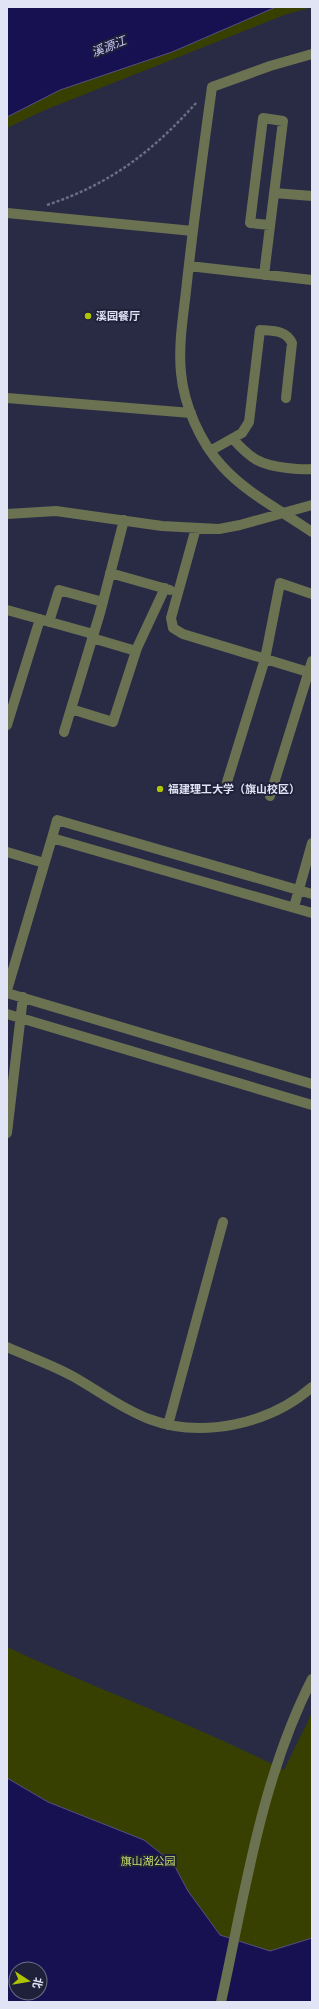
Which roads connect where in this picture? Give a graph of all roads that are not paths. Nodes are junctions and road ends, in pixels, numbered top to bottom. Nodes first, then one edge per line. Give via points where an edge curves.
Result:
1 (312, 54) edge
2 (274, 193) junction
3 (312, 196) edge
4 (7, 213) edge
5 (270, 226) junction
6 (193, 231) junction
7 (189, 266) junction
8 (264, 274) junction
9 (312, 280) edge
10 (7, 398) edge
11 (286, 398) dead end
12 (191, 413) junction
13 (233, 439) junction
14 (210, 451) junction
15 (312, 469) edge
16 (312, 505) edge
17 (284, 512) junction
18 (7, 514) edge
19 (124, 520) junction
20 (196, 528) junction
21 (312, 532) edge
22 (110, 573) junction
23 (165, 588) junction
24 (178, 592) junction
25 (312, 594) edge
26 (103, 602) junction
27 (7, 610) edge
28 (44, 620) junction
29 (93, 636) junction
30 (136, 651) junction
31 (265, 659) junction
32 (312, 661) edge
33 (308, 672) junction
34 (71, 709) junction
35 (7, 725) edge
36 (64, 732) dead end
37 (227, 782) dead end
38 (270, 796) dead end
39 (52, 838) junction
40 (312, 843) edge
41 (7, 852) edge
42 (44, 863) junction
43 (299, 890) junction
44 (312, 894) edge
45 (294, 907) junction
46 (312, 913) edge
47 (10, 966) edge
48 (7, 992) edge
49 (22, 997) junction
50 (7, 1014) edge
51 (20, 1018) junction
52 (312, 1084) edge
53 (312, 1105) edge
54 (7, 1133) edge
55 (223, 1222) dead end
56 (7, 1347) edge
57 (312, 1387) edge
58 (168, 1425) junction
59 (312, 1679) edge
60 (221, 2002) edge

1 - 6 street via 212,87
2 - 3 street
2 - 5 street
2 - 5 street via 283,121 263,118 250,223
4 - 6 street
5 - 8 street
6 - 7 street
7 - 8 street
7 - 12 street via 180,357 184,393
8 - 9 street
10 - 12 street
11 - 13 street via 292,344 284,333 260,330 251,417 246,428
12 - 14 street
13 - 14 street
13 - 15 street via 249,456 267,466
14 - 17 street via 243,486
16 - 17 street
17 - 20 street via 240,526
17 - 21 street
18 - 19 street via 56,512
19 - 20 street
19 - 22 street
20 - 24 street
22 - 23 street
22 - 26 street
23 - 24 street
23 - 30 street
24 - 31 street via 171,623 173,628
25 - 31 street via 280,583
26 - 28 street via 59,590
26 - 29 street
27 - 28 street
28 - 29 street
28 - 35 street
29 - 30 street
29 - 34 street
30 - 34 street via 113,722
31 - 33 street
31 - 37 street
32 - 33 street
33 - 38 street
34 - 36 street
39 - 42 street
39 - 43 street via 57,820
39 - 45 street
40 - 43 street
41 - 42 street
42 - 47 street
43 - 44 street
43 - 45 street
45 - 46 street
47 - 48 street
48 - 49 street
49 - 51 street
49 - 52 street
50 - 51 street
51 - 53 street
51 - 54 street
55 - 58 street
56 - 58 street via 73,1377 129,1410
57 - 58 street via 284,1406 247,1421 203,1427
59 - 60 street via 283,1749 263,1812

